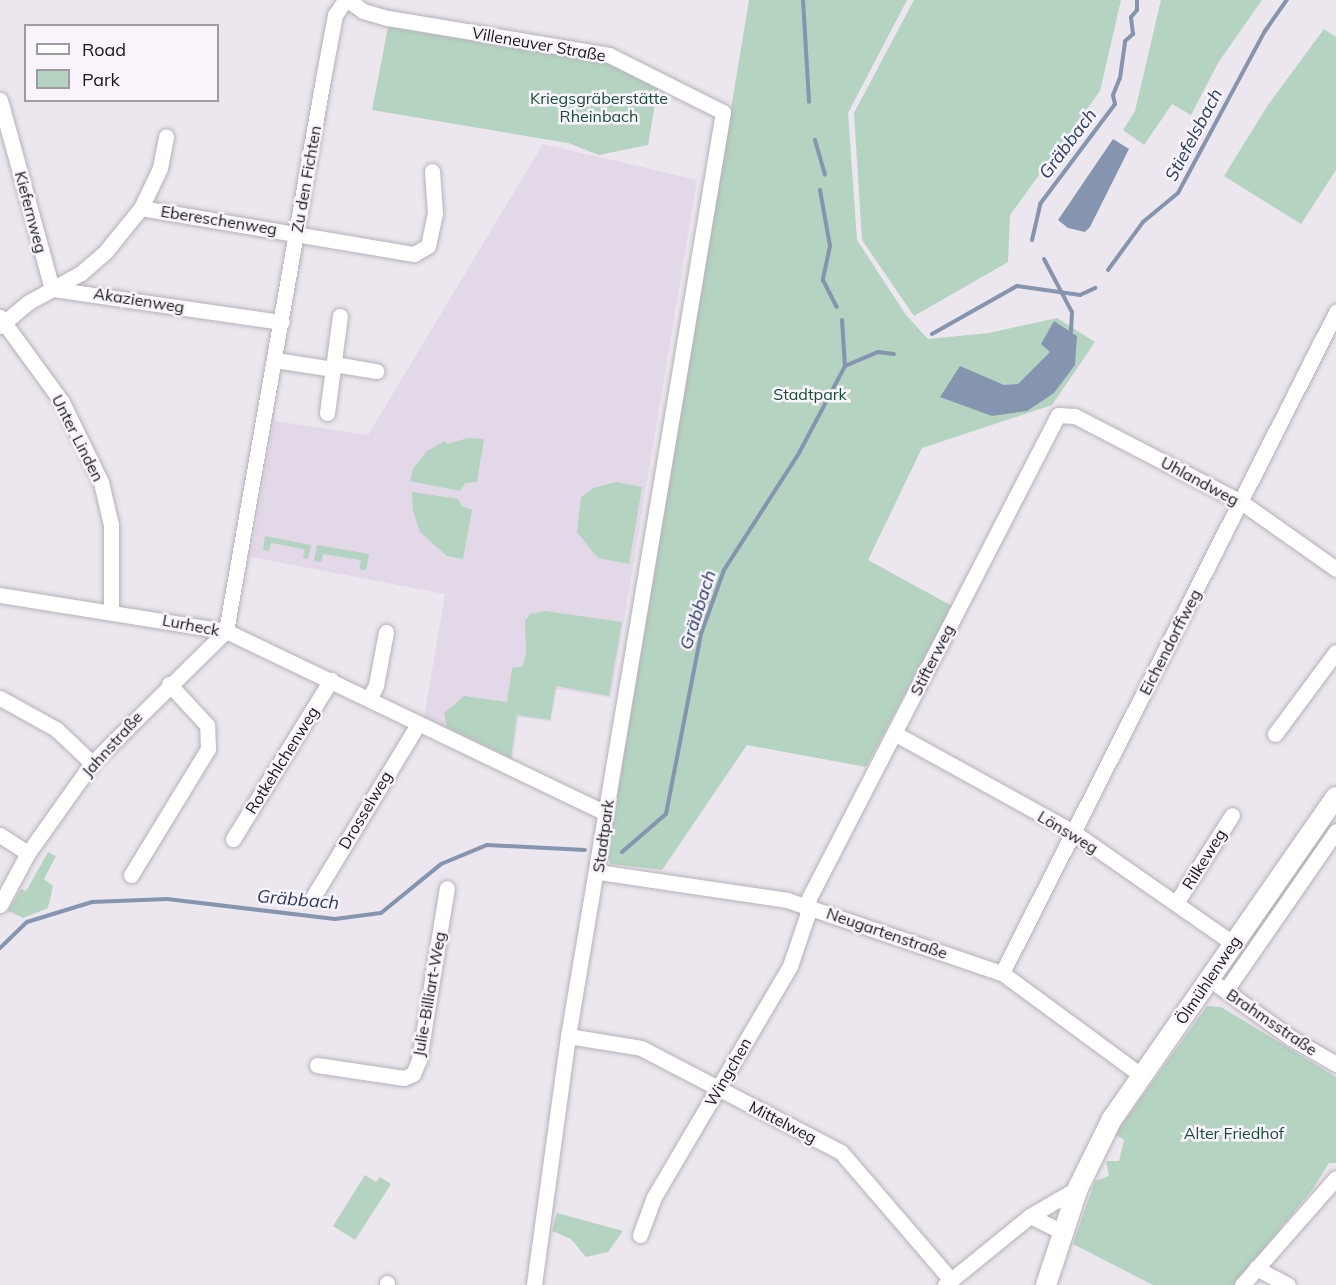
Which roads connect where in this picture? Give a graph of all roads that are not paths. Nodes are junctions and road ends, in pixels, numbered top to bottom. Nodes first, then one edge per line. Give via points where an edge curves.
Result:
1 (346, 0) edge
2 (0, 100) edge
3 (723, 112) joint
4 (166, 137) dead end
5 (432, 171) dead end
6 (141, 208) junction
7 (297, 233) junction
8 (52, 289) junction
9 (1336, 312) edge
10 (340, 316) dead end
11 (2, 321) edge
12 (282, 322) junction
13 (275, 360) junction
14 (333, 367) junction
15 (376, 371) dead end
16 (327, 413) dead end
17 (1058, 415) joint
18 (1241, 502) junction
19 (1335, 564) edge
20 (0, 595) edge
21 (111, 612) junction
22 (226, 631) junction
23 (386, 632) dead end
24 (1336, 652) edge
25 (330, 680) junction
26 (169, 684) junction
27 (0, 698) edge
28 (369, 699) junction
29 (418, 724) junction
30 (894, 733) junction
31 (1275, 734) dead end
32 (92, 763) junction
33 (1336, 797) edge
34 (606, 813) junction
35 (1232, 815) dead end
36 (1336, 831) edge
37 (1073, 832) junction
38 (0, 835) edge
39 (233, 839) dead end
40 (28, 853) junction
41 (598, 872) junction
42 (131, 874) dead end
43 (447, 888) dead end
44 (313, 897) dead end
45 (1176, 903) junction
46 (0, 905) edge
47 (808, 906) junction
48 (1233, 943) junction
49 (1002, 973) junction
50 (1209, 979) junction
51 (1226, 990) junction
52 (568, 1036) junction
53 (1336, 1064) edge
54 (317, 1065) dead end
55 (1142, 1076) junction
56 (718, 1089) junction
57 (1336, 1178) edge
58 (1078, 1188) junction
59 (1030, 1216) junction
60 (1064, 1232) junction
61 (640, 1235) dead end
62 (1256, 1268) junction
63 (948, 1283) edge
64 (534, 1285) edge
65 (1046, 1285) edge
66 (1242, 1285) edge
67 (1288, 1285) edge

1 - 3 street, Villeneuver Straße via 363,11 388,18 609,55
1 - 7 street, Zu den Fichten via 335,15
2 - 8 street, Kiefernweg
3 - 34 street, Stadtpark
4 - 6 street via 160,168
5 - 7 street, Ebereschenweg via 435,213 423,251 414,254
6 - 7 street, Ebereschenweg
6 - 8 street via 106,251 81,273
7 - 12 street, Zu den Fichten
8 - 11 street
8 - 12 street, Akazienweg
9 - 18 street, Eichendorffweg
10 - 14 street
11 - 21 street, Unter Linden via 62,402 101,482 111,525
12 - 13 street, Zu den Fichten
13 - 14 street
13 - 22 street, Zu den Fichten
14 - 15 street
14 - 16 street
17 - 18 street, Uhlandweg via 1075,416
17 - 30 street, Stifterweg
18 - 19 street, Uhlandweg
18 - 37 street, Eichendorffweg
20 - 21 street, Lurheck
21 - 22 street, Lurheck
22 - 25 street, Lurheck
22 - 26 street, Jahnstraße
23 - 28 street via 376,685
24 - 31 street
25 - 28 street, Lurheck
25 - 39 street, Rotkehlchenweg
26 - 32 street, Jahnstraße
26 - 42 street via 207,725 208,749
27 - 32 street via 56,729
28 - 29 street, Lurheck
29 - 34 street, Lurheck
29 - 44 street, Drosselweg
30 - 37 street, Lönsweg
30 - 47 street, Stifterweg via 829,856
32 - 40 street, Jahnstraße
33 - 48 main road, Ölmühlenweg
34 - 41 street, Stadtpark
35 - 45 street, Rilkeweg
36 - 51 street, Ölmühlenweg
37 - 45 street, Lönsweg
37 - 49 street, Eichendorffweg
38 - 40 street
40 - 46 street, Jahnstraße
41 - 47 street, Neugartenstraße via 767,896
41 - 52 street, Stadtpark
43 - 54 street, Julie-Billiart-Weg via 419,1060 413,1074 404,1078
45 - 48 street, Lönsweg
47 - 49 street, Neugartenstraße
47 - 56 street, Wingchen via 790,966
48 - 50 main road, Ölmühlenweg
49 - 55 street, Neugartenstraße
50 - 51 street, Brahmsstraße
50 - 55 main road, Ölmühlenweg
51 - 53 street, Brahmsstraße via 1291,1038
52 - 56 street, Mittelweg via 641,1048
52 - 64 street, Stadtpark
55 - 58 main road, Ölmühlenweg via 1112,1119
56 - 61 street, Wingchen via 654,1197
56 - 63 street, Mittelweg via 841,1152
57 - 62 street
58 - 59 street
58 - 60 main road, Ölmühlenweg
59 - 60 street
59 - 63 street
60 - 65 main road, Ölmühlenweg
62 - 66 street
62 - 67 street

